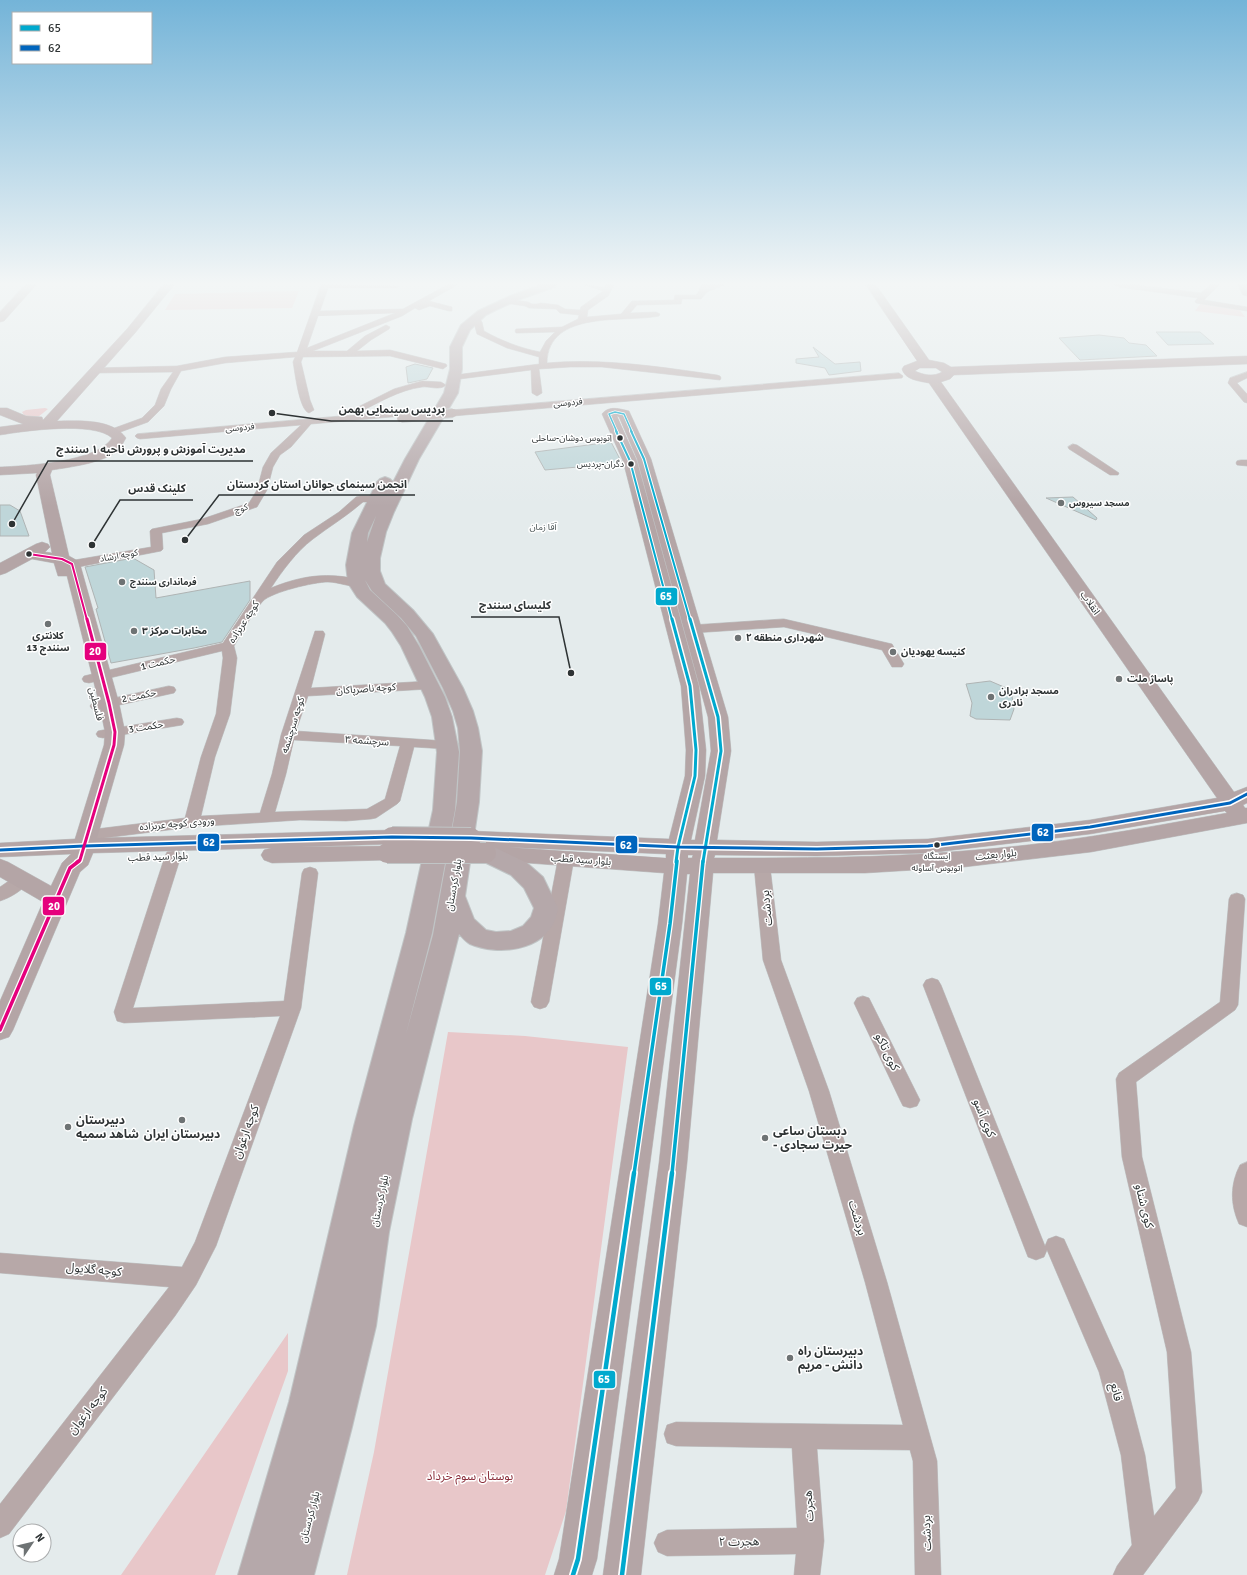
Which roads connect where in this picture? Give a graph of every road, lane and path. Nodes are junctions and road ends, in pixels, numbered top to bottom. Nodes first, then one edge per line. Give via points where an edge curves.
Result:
1 (106, 358) edge
2 (280, 358) edge
3 (298, 358) edge
4 (404, 358) edge
5 (447, 358) edge
6 (452, 358) edge
7 (541, 358) edge
8 (921, 358) edge
9 (1247, 360) edge
10 (925, 364) junction
11 (539, 368) junction
12 (96, 370) junction
13 (178, 370) junction
14 (897, 374) dead end
15 (447, 376) junction
16 (940, 376) junction
17 (1247, 376) edge
18 (717, 378) dead end
19 (537, 393) dead end
20 (1247, 400) edge
21 (1, 409) edge
22 (309, 410) dead end
23 (355, 411) dead end
24 (455, 411) junction
25 (617, 414) dead end
26 (50, 421) junction
27 (307, 425) junction
28 (14, 428) junction
29 (0, 431) edge
30 (112, 432) junction
31 (1073, 447) dead end
32 (637, 460) junction
33 (0, 471) edge
34 (45, 471) junction
35 (1114, 473) dead end
36 (0, 477) edge
37 (375, 500) junction
38 (156, 531) joint
39 (57, 538) junction
40 (29, 554) junction
41 (66, 563) junction
42 (0, 570) edge
43 (357, 583) junction
44 (260, 598) junction
45 (693, 629) junction
46 (675, 631) junction
47 (319, 634) dead end
48 (228, 646) junction
49 (897, 664) dead end
50 (95, 677) junction
51 (429, 685) junction
52 (170, 690) dead end
53 (303, 692) junction
54 (103, 704) junction
55 (177, 722) dead end
56 (109, 733) junction
57 (288, 735) junction
58 (408, 744) junction
59 (446, 745) junction
60 (1242, 810) edge
61 (266, 817) junction
62 (192, 822) junction
63 (390, 845) junction
64 (436, 845) junction
65 (469, 845) junction
66 (0, 850) edge
67 (77, 852) junction
68 (173, 856) junction
69 (690, 857) junction
70 (566, 859) junction
71 (0, 866) edge
72 (762, 866) junction
73 (310, 873) dead end
74 (22, 880) junction
75 (452, 894) junction
76 (0, 895) edge
77 (56, 899) junction
78 (1238, 899) dead end
79 (932, 985) dead end
80 (540, 1002) dead end
81 (863, 1003) dead end
82 (292, 1008) junction
83 (0, 1030) edge
84 (651, 1057) junction
85 (683, 1060) junction
86 (910, 1100) dead end
87 (1247, 1171) edge
88 (1247, 1217) edge
89 (1046, 1248) joint
90 (0, 1263) edge
91 (188, 1278) junction
92 (676, 1434) dead end
93 (804, 1436) junction
94 (918, 1438) junction
95 (0, 1525) edge
96 (811, 1541) junction
97 (667, 1543) dead end
98 (1146, 1548) junction
99 (258, 1575) edge
100 (294, 1575) edge
101 (572, 1575) edge
102 (622, 1575) edge
103 (807, 1575) edge
104 (928, 1575) edge
105 (1126, 1575) edge

1 - 12 main road
2 - 13 street via 225,360
3 - 22 street
4 - 15 street
5 - 15 main road, بلوار کردستان
6 - 15 main road, بلوار کردستان
7 - 11 street
8 - 10 main road
9 - 16 main road
10 - 16 main road via 938,365
10 - 16 main road via 914,365 908,371 916,376
11 - 15 street
11 - 18 street via 585,364 626,365
11 - 19 street
12 - 13 street
12 - 26 main road
13 - 30 street via 159,406 145,420
14 - 24 street, فردوسی
15 - 23 street via 397,391
15 - 37 main road, بلوار کردستان
15 - 65 main road, بلوار کردستان via 451,393 412,459 386,512 371,558 371,571 378,587 408,614 424,634 463,711 471,751
16 - 60 main road, انقلاب
17 - 20 street via 1233,380 1232,383
21 - 26 main road via 29,421
21 - 28 main road
24 - 27 street, فردوسی, bridge
24 - 27 street, فردوسی via 140,439
25 - 32 main road
26 - 28 main road
26 - 30 main road
27 - 38 street, کوچ via 276,453 268,467 262,490 253,505 204,522
28 - 29 main road
30 - 34 main road via 119,438 114,448
31 - 35 street
32 - 45 main road
32 - 46 main road
33 - 34 main road
34 - 36 main road
34 - 39 main road, فلسطین
37 - 43 main road, بلوار کردستان via 360,533 355,565
37 - 44 street, کوچه عربزاده via 360,499 343,514 308,537 281,564
38 - 41 street, کوچه ارشاد via 157,550
39 - 40 main road
39 - 41 main road, فلسطین
40 - 41 main road
40 - 42 main road
41 - 50 main road, فلسطین
43 - 44 street via 337,579 313,580 279,588
43 - 51 main road via 363,593 400,630
44 - 48 street, کوچه عربزاده
45 - 46 main road
45 - 49 street via 784,623 887,647
45 - 69 main road via 718,717 721,751 709,817
46 - 69 main road via 690,686 696,750
47 - 53 street, کوچه سرچشمه
48 - 50 street, حکمت 1
48 - 62 street, کوچه عربزاده via 230,658 223,714 208,756
50 - 54 main road, فلسطین
51 - 53 street, کوچه ناصرپاکان
51 - 59 main road via 442,717
52 - 54 street, حکمت 2
53 - 57 street, کوچه سرچشمه
54 - 56 main road, فلسطین
55 - 56 street, حکمت 3
56 - 67 main road, فلسطین
57 - 58 street, سرچشمه ۳
57 - 61 street, کوچه سرچشمه
58 - 59 street, سرچشمه ۳
58 - 61 street, ورودی کوچه عربزاده via 392,801 371,814
59 - 64 main road via 447,780 444,810
60 - 69 main road, بلوار بعثت via 928,846 817,849
60 - 72 main road, بلوار بعثت via 1091,845 964,859 864,865
61 - 62 street, ورودی کوچه عربزاده
62 - 67 street, ورودی کوچه عربزاده
63 - 65 main road, bridge
63 - 67 main road, بلوار سید قطب
63 - 68 main road, بلوار سید قطب
64 - 65 main road
64 - 99 main road via 419,933 369,1126 308,1395
65 - 69 main road, بلوار سید قطب
65 - 70 main road, بلوار سید قطب
65 - 75 main road, بلوار کردستان
65 - 75 main road via 519,869 534,883 546,908 543,920 532,932 515,940 496,941 478,937 464,924
66 - 67 main road, بلوار سید قطب
67 - 68 main road, بلوار سید قطب
67 - 71 main road, بلوار سید قطب
67 - 77 main road, فلسطین
68 - 82 street via 123,1012 124,1016
69 - 70 main road, بلوار سید قطب
69 - 72 main road, بلوار بعثت
69 - 84 main road via 670,924
69 - 85 main road
70 - 80 street
71 - 74 main road
72 - 94 street, بردشت via 772,960 819,1091 876,1282
73 - 82 street, کوچه ارغوان
74 - 76 street
74 - 77 main road
75 - 100 main road, بلوار کردستان via 446,935 397,1119 374,1232 359,1326
77 - 83 main road, فلسطین
78 - 98 street, کوی شتاو via 1229,1005 1126,1079 1132,1157 1179,1352 1189,1492
79 - 89 street, کوی آسو
81 - 86 street, کوی تاکو
82 - 91 street, کوچه ارغوان via 205,1246
84 - 85 main road
84 - 101 main road via 579,1551
85 - 102 main road via 673,1164
87 - 88 street via 1242,1196
89 - 98 street, قانع via 1111,1371 1132,1455
90 - 91 street, کوچه گلایول
91 - 95 street, کوچه ارغوان
92 - 93 street
93 - 94 street
93 - 96 street, هجرت
94 - 104 street, بردشت via 925,1461
96 - 97 street, هجرت ۲
96 - 103 street, هجرت
98 - 105 street

